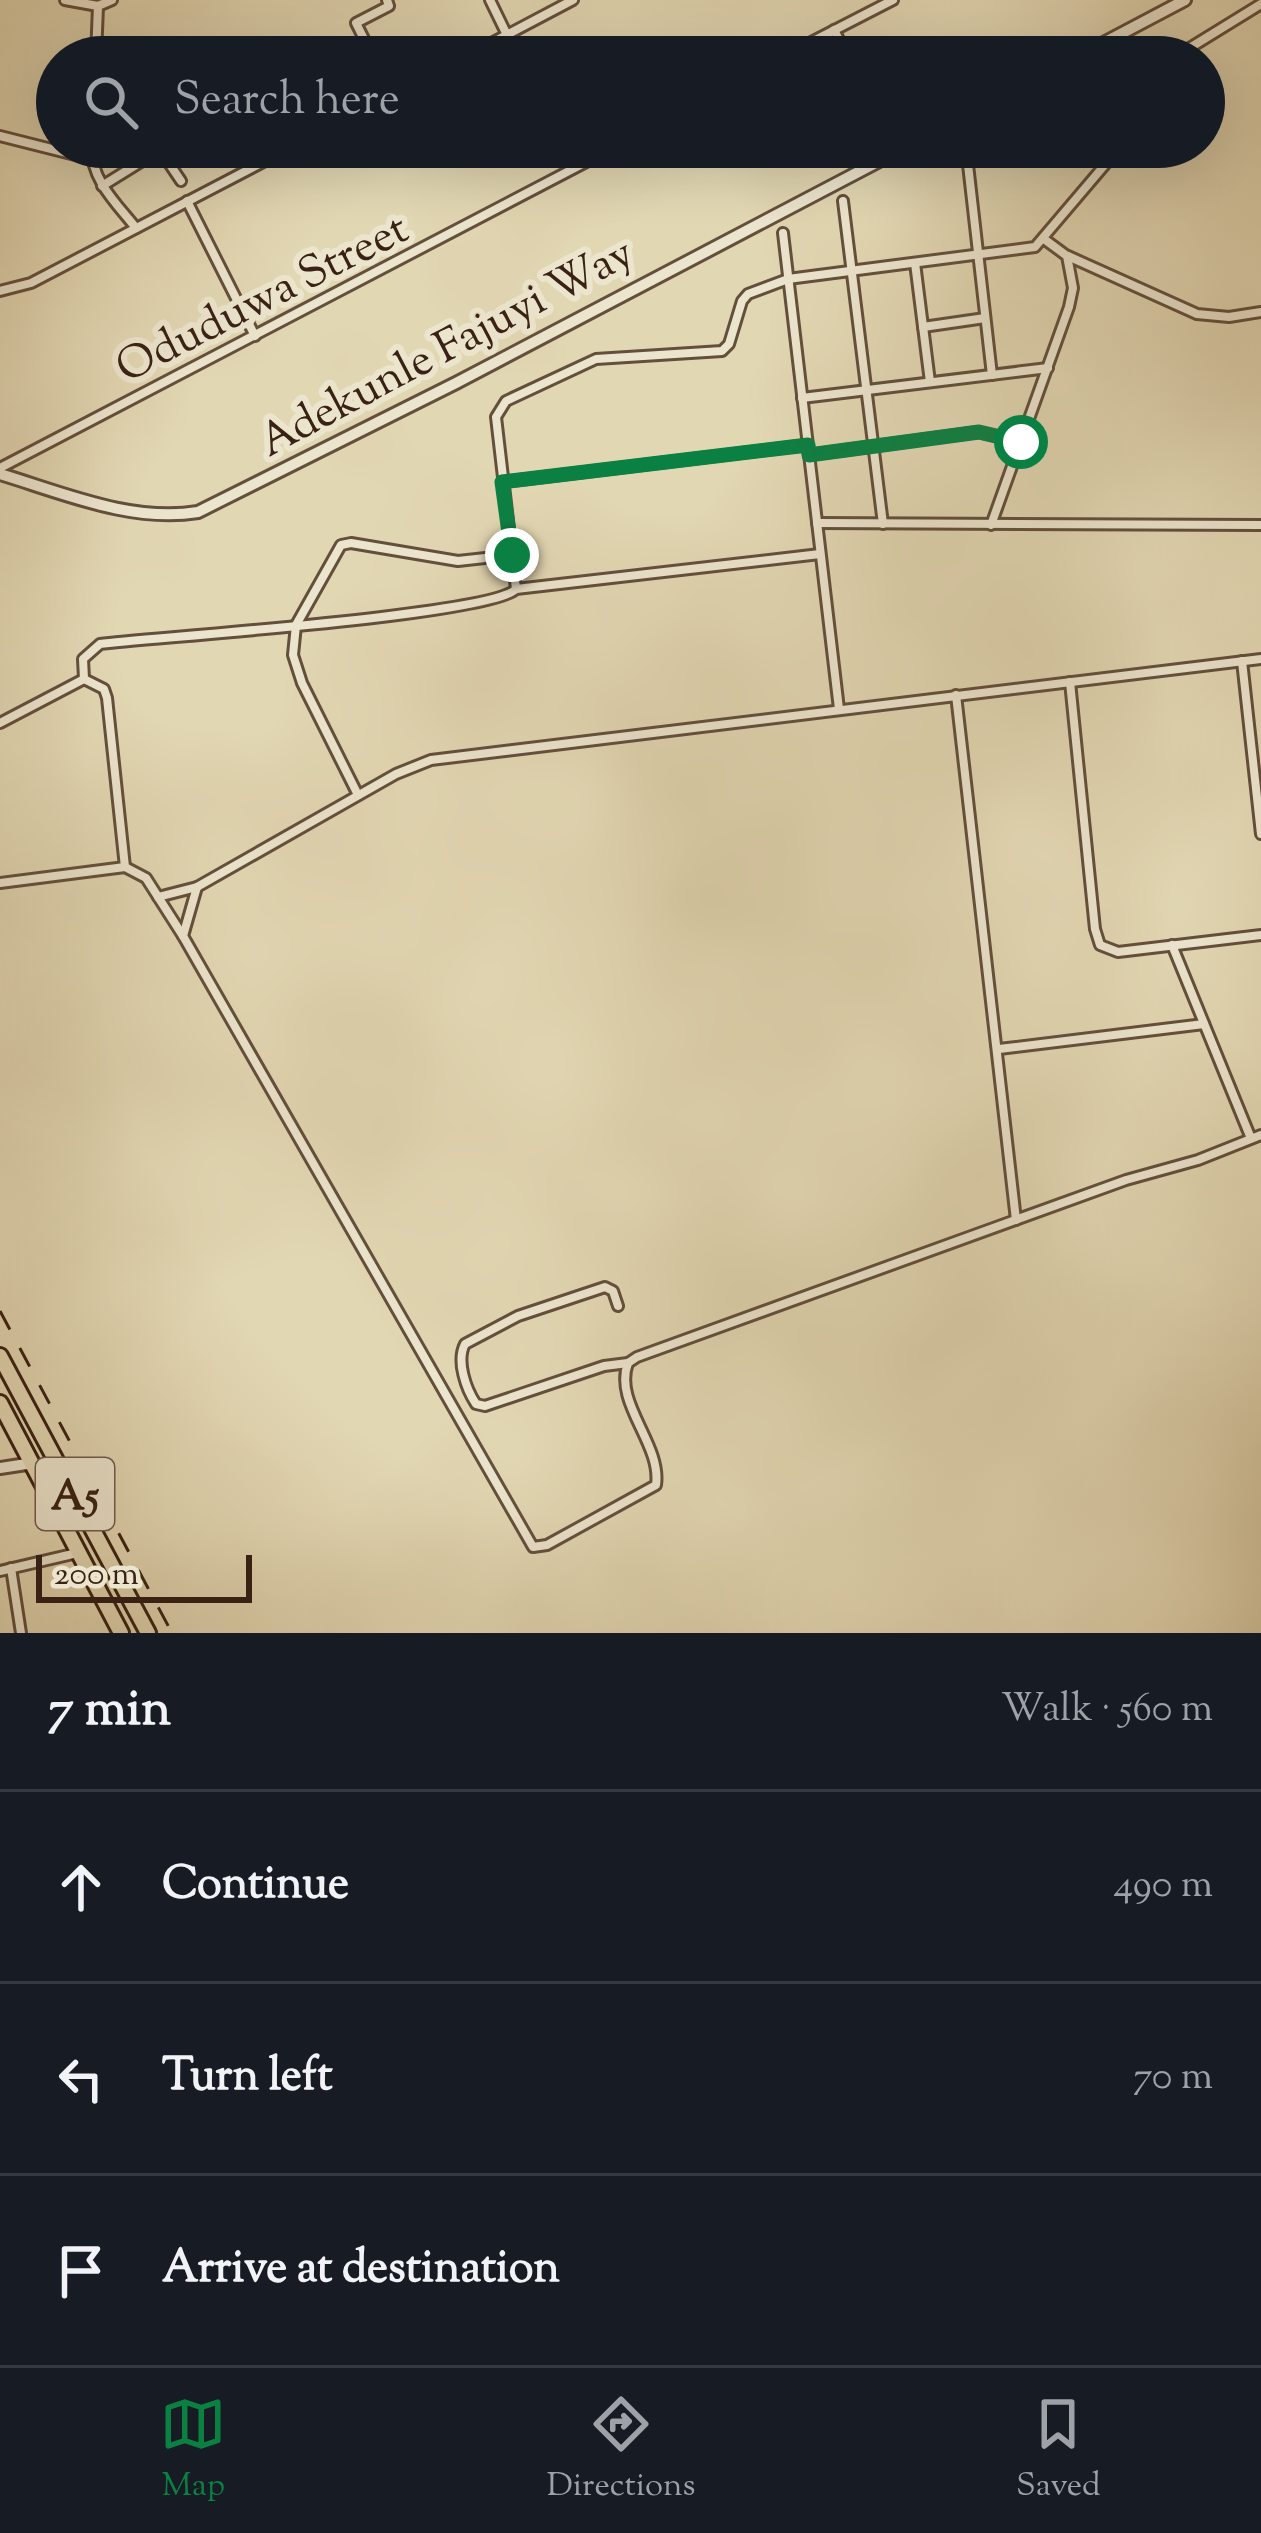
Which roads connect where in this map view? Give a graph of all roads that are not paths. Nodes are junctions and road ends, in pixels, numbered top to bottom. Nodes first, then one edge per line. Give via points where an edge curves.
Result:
1 (65, 0) edge
2 (112, 0) edge
3 (387, 0) edge
4 (490, 0) edge
5 (573, 0) edge
6 (893, 0) edge
7 (1185, 0) edge
8 (1261, 4) edge
9 (98, 6) junction
10 (834, 30) junction
11 (507, 35) joint
12 (97, 36) edge
13 (362, 36) edge
14 (822, 36) edge
15 (837, 36) edge
16 (1117, 36) edge
17 (1208, 36) edge
18 (0, 136) edge
19 (36, 145) edge
20 (95, 168) edge
21 (130, 168) edge
22 (172, 168) edge
23 (252, 168) edge
24 (575, 168) edge
25 (862, 168) edge
26 (968, 168) edge
27 (1103, 168) edge
28 (181, 181) dead end
29 (102, 185) junction
30 (843, 201) dead end
31 (187, 202) junction
32 (136, 228) junction
33 (783, 233) dead end
34 (1044, 239) junction
35 (978, 255) junction
36 (1067, 256) junction
37 (915, 263) junction
38 (853, 271) junction
39 (788, 279) junction
40 (0, 291) edge
41 (1261, 312) edge
42 (985, 318) junction
43 (923, 327) junction
44 (256, 336) junction
45 (1048, 368) junction
46 (992, 375) junction
47 (930, 382) junction
48 (867, 390) junction
49 (802, 398) junction
50 (1021, 442) junction
51 (874, 445) junction
52 (808, 450) junction
53 (0, 471) edge
54 (502, 482) junction
55 (817, 524) junction
56 (883, 524) junction
57 (991, 525) junction
58 (1261, 525) edge
59 (820, 554) junction
60 (512, 555) junction
61 (516, 589) junction
62 (296, 626) junction
63 (1261, 659) edge
64 (1242, 661) junction
65 (84, 679) junction
66 (1070, 682) junction
67 (956, 695) junction
68 (839, 709) junction
69 (0, 723) edge
70 (358, 795) junction
71 (1261, 835) edge
72 (125, 867) junction
73 (0, 883) edge
74 (197, 887) junction
75 (158, 897) junction
76 (1261, 935) edge
77 (183, 936) junction
78 (1172, 945) junction
79 (1204, 1024) junction
80 (999, 1049) junction
81 (1261, 1135) edge
82 (1250, 1136) junction
83 (1016, 1220) junction
84 (618, 1306) dead end
85 (0, 1356) edge
86 (628, 1363) junction
87 (0, 1403) edge
88 (33, 1463) junction
89 (0, 1468) edge
90 (79, 1552) junction
91 (5, 1570) edge
92 (21, 1633) edge
93 (121, 1633) edge
94 (148, 1633) edge

1 - 9 street
2 - 9 street
3 - 13 street via 389,6 356,23
4 - 11 street
5 - 11 street
6 - 10 street
7 - 16 street
8 - 17 street
9 - 12 street
10 - 14 street
10 - 15 street
18 - 19 street
20 - 29 street
21 - 29 street
22 - 28 street
23 - 31 street
24 - 44 street, Oduduwa Street
25 - 53 street, Adekunle Fajuyi Way via 198,512 140,513
26 - 35 street
27 - 34 street
29 - 32 street
30 - 38 street
31 - 32 street
31 - 44 street
32 - 40 street
33 - 39 street
34 - 35 street
34 - 36 street
35 - 37 street
35 - 42 street
36 - 41 street via 1197,314
36 - 45 street via 1073,288
37 - 38 street
37 - 43 street
38 - 39 street
38 - 48 street
39 - 49 street
39 - 54 street via 742,301 722,351 596,359 506,400 496,416
42 - 43 street
42 - 46 street
43 - 47 street
44 - 53 street, Oduduwa Street
45 - 46 street
45 - 50 street
46 - 47 street
47 - 48 street
48 - 49 street
48 - 51 street
49 - 52 street
50 - 51 street via 979,432
50 - 57 street
51 - 52 street
51 - 56 street
52 - 54 street
52 - 55 street
54 - 60 street
55 - 56 street
55 - 59 street
56 - 57 street
57 - 58 street
59 - 61 street
59 - 68 street
60 - 61 street
60 - 62 street via 458,561 341,545
61 - 62 street via 498,600
62 - 65 street via 100,644 83,659
62 - 70 street via 296,668
63 - 64 street
64 - 66 street
64 - 71 street
65 - 69 street
65 - 72 street via 107,698
66 - 67 street
66 - 78 street via 1096,938 1107,951
67 - 68 street
67 - 80 street
68 - 70 street via 460,754 413,766
70 - 74 street
72 - 73 street
72 - 75 street
74 - 75 street
74 - 77 street
75 - 77 street
76 - 78 street
77 - 86 street via 532,1547 656,1485 623,1380
78 - 79 street
79 - 80 street
79 - 82 street
80 - 83 street
81 - 82 street
82 - 83 street
83 - 86 street
84 - 86 street via 604,1287 537,1308 465,1344 460,1360 471,1397 484,1406
85 - 94 highway, A5
87 - 88 highway, A5
88 - 89 street
88 - 90 highway, A5
90 - 91 street
90 - 93 highway, A5
91 - 92 street

